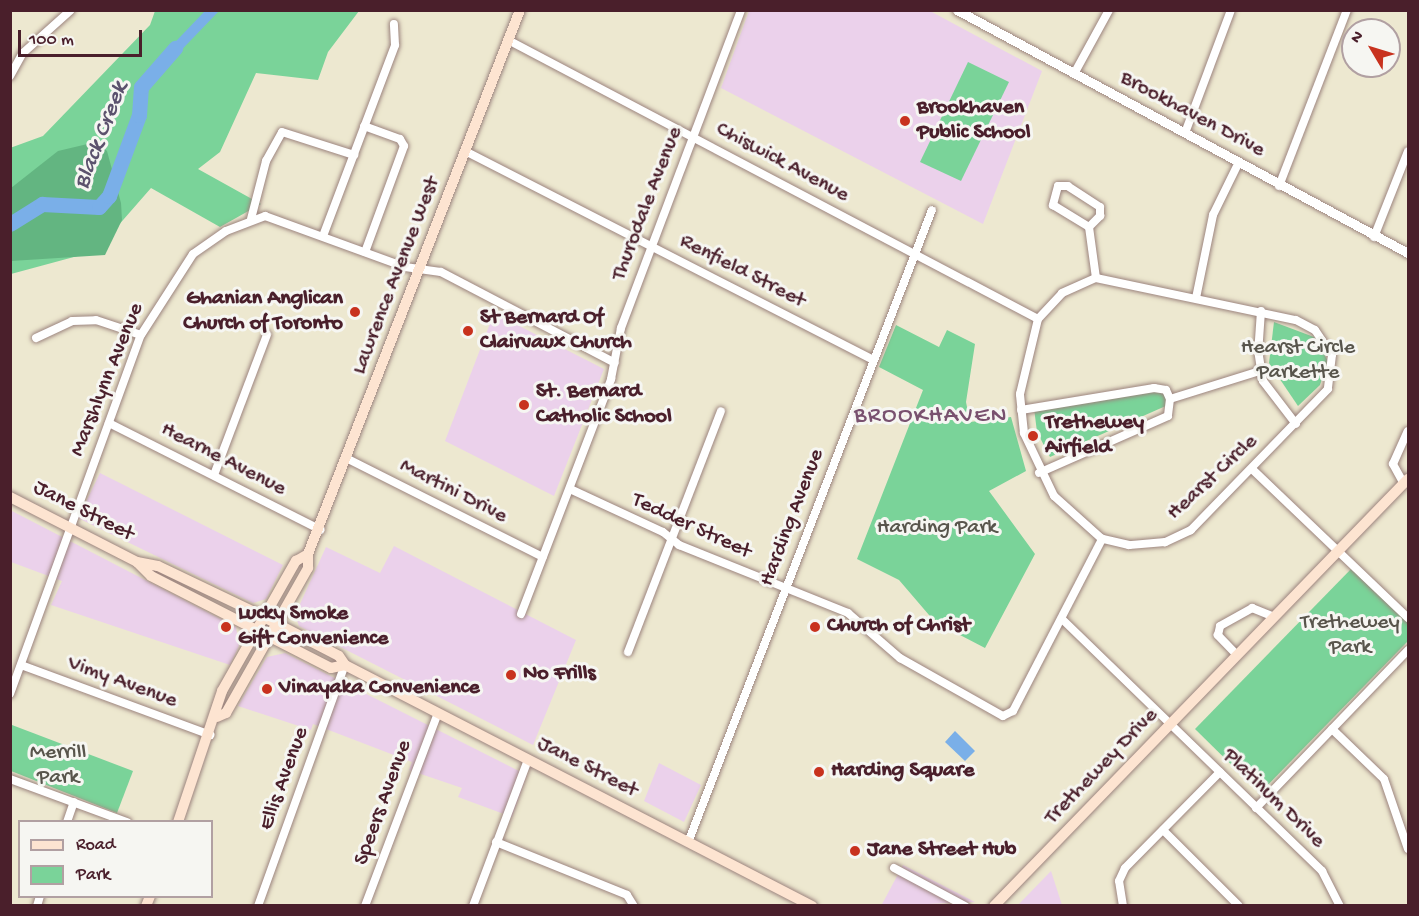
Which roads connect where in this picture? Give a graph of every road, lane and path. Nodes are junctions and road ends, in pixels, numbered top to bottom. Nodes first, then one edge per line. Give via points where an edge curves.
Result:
1 (71, 10) edge
2 (520, 10) edge
3 (741, 10) edge
4 (1109, 10) edge
5 (1231, 10) edge
6 (1347, 10) edge
7 (962, 12) edge
8 (394, 24) dead end
9 (508, 40) junction
10 (1074, 74) junction
11 (10, 76) edge
12 (364, 126) junction
13 (1185, 133) junction
14 (693, 137) junction
15 (465, 151) junction
16 (1408, 151) edge
17 (354, 155) junction
18 (1239, 162) junction
19 (1279, 186) junction
20 (932, 210) dead end
21 (251, 219) junction
22 (1089, 227) junction
23 (323, 236) junction
24 (1374, 237) junction
25 (652, 246) junction
26 (913, 251) junction
27 (365, 252) junction
28 (1408, 253) edge
29 (420, 268) junction
30 (1096, 278) junction
31 (1196, 298) junction
32 (1261, 311) junction
33 (1038, 319) junction
34 (141, 335) junction
35 (267, 335) dead end
36 (36, 339) dead end
37 (873, 360) junction
38 (615, 363) junction
39 (1260, 371) junction
40 (1170, 399) junction
41 (1021, 410) junction
42 (721, 411) dead end
43 (109, 423) junction
44 (1296, 424) junction
45 (1408, 431) edge
46 (348, 459) junction
47 (1252, 469) junction
48 (1039, 473) junction
49 (214, 475) junction
50 (1406, 482) edge
51 (570, 489) junction
52 (10, 497) edge
53 (71, 528) junction
54 (321, 530) junction
55 (672, 538) junction
56 (1102, 539) junction
57 (1340, 551) junction
58 (308, 554) junction
59 (543, 556) junction
60 (138, 562) junction
61 (785, 588) junction
62 (520, 614) dead end
63 (264, 617) junction
64 (1275, 617) junction
65 (1408, 618) edge
66 (1063, 620) junction
67 (278, 624) junction
68 (256, 630) junction
69 (270, 637) junction
70 (1408, 650) edge
71 (628, 652) dead end
72 (1238, 655) junction
73 (21, 665) junction
74 (345, 665) junction
75 (10, 694) edge
76 (438, 713) junction
77 (217, 717) junction
78 (1171, 725) junction
79 (1332, 729) junction
80 (210, 735) junction
81 (528, 760) junction
82 (1220, 772) junction
83 (10, 779) edge
84 (74, 802) junction
85 (1256, 808) junction
86 (69, 820) edge
87 (122, 820) edge
88 (179, 820) edge
89 (1163, 830) junction
90 (689, 840) junction
91 (496, 842) junction
92 (1408, 849) edge
93 (894, 868) dead end
94 (258, 906) edge
95 (365, 906) edge
96 (473, 906) edge
97 (634, 906) edge
98 (812, 906) edge
99 (965, 906) edge
100 (994, 906) edge
101 (1123, 906) edge
102 (1239, 906) edge
103 (1340, 906) edge

1 - 11 street via 23,53
2 - 9 main road, Lawrence Avenue West
3 - 14 street, Thurodale Avenue
4 - 10 street
5 - 13 street
6 - 19 street
7 - 10 street, Brookhaven Drive
8 - 12 street via 395,45
9 - 14 street, Chiswick Avenue
9 - 15 main road, Lawrence Avenue West
10 - 13 street, Brookhaven Drive
12 - 17 street
12 - 27 street via 400,139 404,146
13 - 18 street, Brookhaven Drive
14 - 25 street, Thurodale Avenue
14 - 26 street, Chiswick Avenue
15 - 25 street, Renfield Street
15 - 29 main road, Lawrence Avenue West
16 - 24 street
17 - 21 street via 282,132 266,161
17 - 23 street
18 - 19 street, Brookhaven Drive
18 - 31 street via 1213,215
19 - 24 street, Brookhaven Drive
20 - 26 street, Harding Avenue
21 - 23 street via 274,218
21 - 34 street, Marshlynn Avenue via 193,254
22 - 22 street via 1100,216 1100,207 1068,186 1058,186 1053,205
22 - 30 street
23 - 27 street
24 - 28 street, Brookhaven Drive
25 - 37 street, Renfield Street
25 - 38 street, Thurodale Avenue via 621,328
26 - 33 street, Chiswick Avenue
26 - 37 street, Harding Avenue
27 - 29 street
29 - 38 street via 441,272
29 - 46 main road, Lawrence Avenue West
30 - 31 street, Hearst Circle
30 - 33 street, Hearst Circle via 1062,292
31 - 32 street, Hearst Circle
32 - 39 street
32 - 44 street, Hearst Circle via 1307,324 1332,354 1328,389
33 - 41 street, Hearst Circle via 1024,366
34 - 36 street via 96,320 72,321
34 - 43 street, Marshlynn Avenue
35 - 49 street
37 - 61 street, Harding Avenue
38 - 51 street, Thurodale Avenue
39 - 40 street
39 - 44 street
40 - 41 street via 1166,390 1154,388
40 - 48 street via 1167,416
41 - 48 street, Hearst Circle
42 - 55 street
43 - 49 street, Hearne Avenue
43 - 53 street, Marshlynn Avenue
44 - 47 street, Hearst Circle
45 - 50 street, Trethewey Drive via 1393,464
46 - 54 main road, Lawrence Avenue West
46 - 59 street, Martini Drive
47 - 56 street, Hearst Circle via 1176,539 1137,545
47 - 57 street
48 - 56 street, Hearst Circle via 1068,512
49 - 54 street, Hearne Avenue
50 - 57 main road, Trethewey Drive
51 - 55 street, Tedder Street
51 - 59 street, Thurodale Avenue
52 - 53 main road, Jane Street
53 - 60 main road, Jane Street
53 - 73 street, Marshlynn Avenue
54 - 58 main road, Lawrence Avenue West
55 - 61 street, Tedder Street
55 - 71 street
56 - 66 street
57 - 64 main road, Trethewey Drive
57 - 65 street
58 - 63 main road, Lawrence Avenue West via 296,561
58 - 67 main road, Lawrence Avenue West via 308,568
59 - 62 street, Thurodale Avenue
60 - 63 main road, Jane Street via 158,566
60 - 68 main road, Jane Street via 151,576
61 - 66 street, Tedder Street via 848,612 900,658 996,715 1013,711
61 - 90 street, Harding Avenue
63 - 67 main road, Jane Street
63 - 68 main road, Lawrence Avenue West
64 - 72 main road, Trethewey Drive
64 - 72 street via 1252,608 1220,626 1218,635
66 - 78 street
67 - 69 main road, Lawrence Avenue West
67 - 74 main road, Jane Street via 339,656
68 - 69 main road, Jane Street
68 - 77 main road, Lawrence Avenue West via 213,708
69 - 74 main road, Jane Street via 332,668
69 - 77 main road, Lawrence Avenue West via 226,713
70 - 79 street
72 - 78 main road, Trethewey Drive
73 - 75 street, Marshlynn Avenue
73 - 80 street, Vimy Avenue
74 - 76 main road, Jane Street
74 - 94 street, Ellis Avenue
76 - 81 main road, Jane Street
76 - 95 street, Speers Avenue
77 - 80 main road, Lawrence Avenue West
78 - 82 street, Platinum Drive
78 - 100 main road, Trethewey Drive
79 - 85 street
79 - 92 street via 1384,779
80 - 88 main road, Lawrence Avenue West
81 - 90 main road, Jane Street
81 - 91 street
82 - 85 street, Platinum Drive
82 - 89 street
83 - 84 street
84 - 86 street
84 - 87 street
85 - 103 street, Platinum Drive via 1327,876
89 - 101 street via 1119,878
89 - 102 street
90 - 98 main road, Jane Street
91 - 96 street
91 - 97 street via 627,895
93 - 99 street

